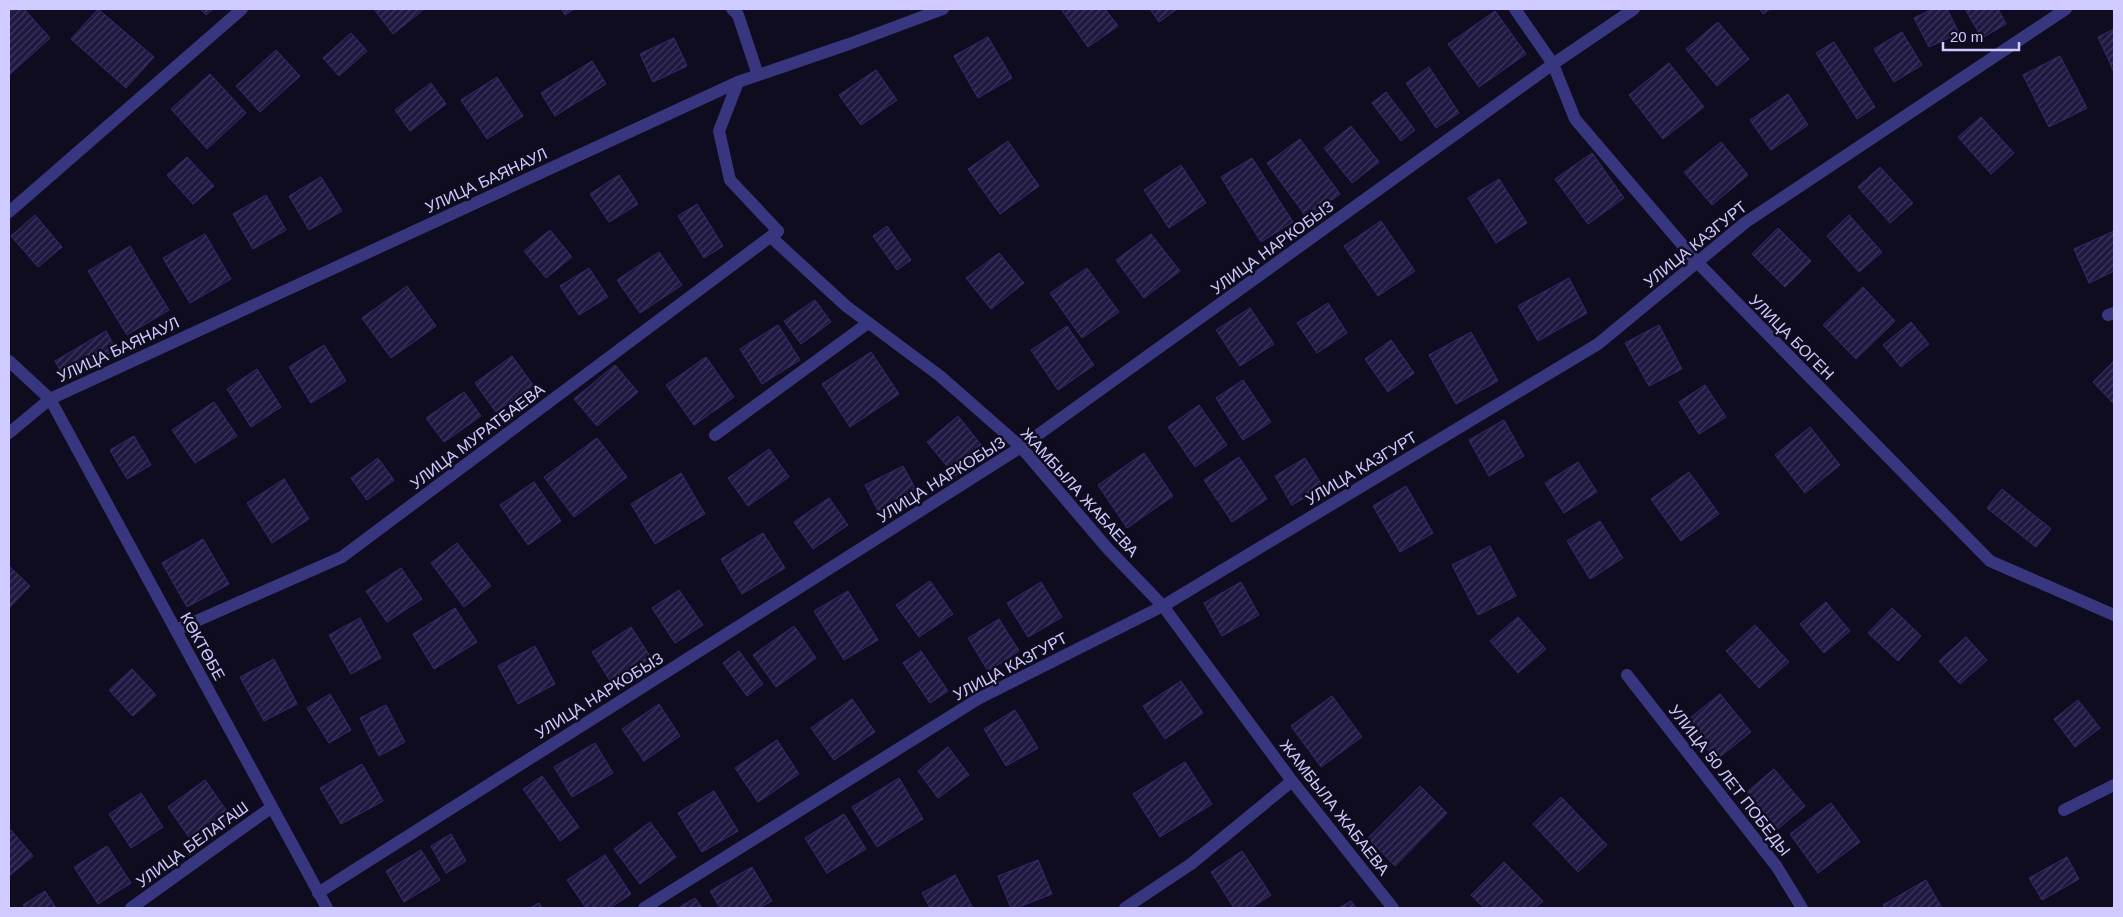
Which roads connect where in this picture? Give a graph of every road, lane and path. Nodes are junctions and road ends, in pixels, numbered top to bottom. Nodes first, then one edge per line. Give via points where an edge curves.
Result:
1 (242, 9) edge
2 (732, 9) edge
3 (943, 9) edge
4 (1515, 9) edge
5 (1634, 9) edge
6 (2066, 9) edge
7 (1553, 64) junction
8 (758, 75) junction
9 (738, 82) junction
10 (9, 212) edge
11 (778, 232) junction
12 (1697, 262) junction
13 (868, 323) junction
14 (9, 361) edge
15 (50, 398) junction
16 (9, 433) edge
17 (715, 435) dead end
18 (1021, 447) junction
19 (1164, 606) junction
20 (2114, 615) edge
21 (176, 630) junction
22 (1627, 676) dead end
23 (1292, 781) junction
24 (2114, 785) edge
25 (272, 807) junction
26 (2064, 810) dead end
27 (318, 893) junction
28 (131, 908) edge
29 (327, 908) edge
30 (644, 908) edge
31 (1125, 908) edge
32 (1393, 908) edge
33 (1802, 908) edge

1 - 10 street
2 - 8 street via 738,15
3 - 8 street, УЛИЦА БАЯНАУЛ
4 - 7 street, УЛИЦА БОГЕН
5 - 7 street, УЛИЦА НАРКОБЫЗ
6 - 12 street, УЛИЦА КАЗГУРТ via 1746,222
7 - 12 street, УЛИЦА БОГЕН via 1575,120
7 - 18 street, УЛИЦА НАРКОБЫЗ
8 - 9 street, УЛИЦА БАЯНАУЛ
9 - 11 street, ЖАМБЫЛА ЖАБАЕВА via 718,131 730,180
9 - 15 street, УЛИЦА БАЯНАУЛ
11 - 13 street, ЖАМБЫЛА ЖАБАЕВА via 772,238
11 - 21 street, УЛИЦА МУРАТБАЕВА via 342,557
12 - 19 street, УЛИЦА КАЗГУРТ via 1598,344
12 - 20 street, УЛИЦА БОГЕН via 1990,562
13 - 17 street
13 - 18 street, ЖАМБЫЛА ЖАБАЕВА via 940,376
14 - 15 street, КӨКТӨБЕ
15 - 16 street, УЛИЦА БАЯНАУЛ
15 - 21 street, КӨКТӨБЕ
18 - 19 street, ЖАМБЫЛА ЖАБАЕВА via 1108,549
18 - 27 street, УЛИЦА НАРКОБЫЗ
19 - 23 street, ЖАМБЫЛА ЖАБАЕВА
19 - 30 street, УЛИЦА КАЗГУРТ via 978,699
21 - 25 street, КӨКТӨБЕ
22 - 33 street, УЛИЦА 50 ЛЕТ ПОБЕДЫ via 1777,867
23 - 31 street via 1191,864
23 - 32 street, ЖАМБЫЛА ЖАБАЕВА
24 - 26 street
25 - 27 street, КӨКТӨБЕ
25 - 28 street, УЛИЦА БЕЛАГАШ
27 - 29 street, КӨКТӨБЕ

